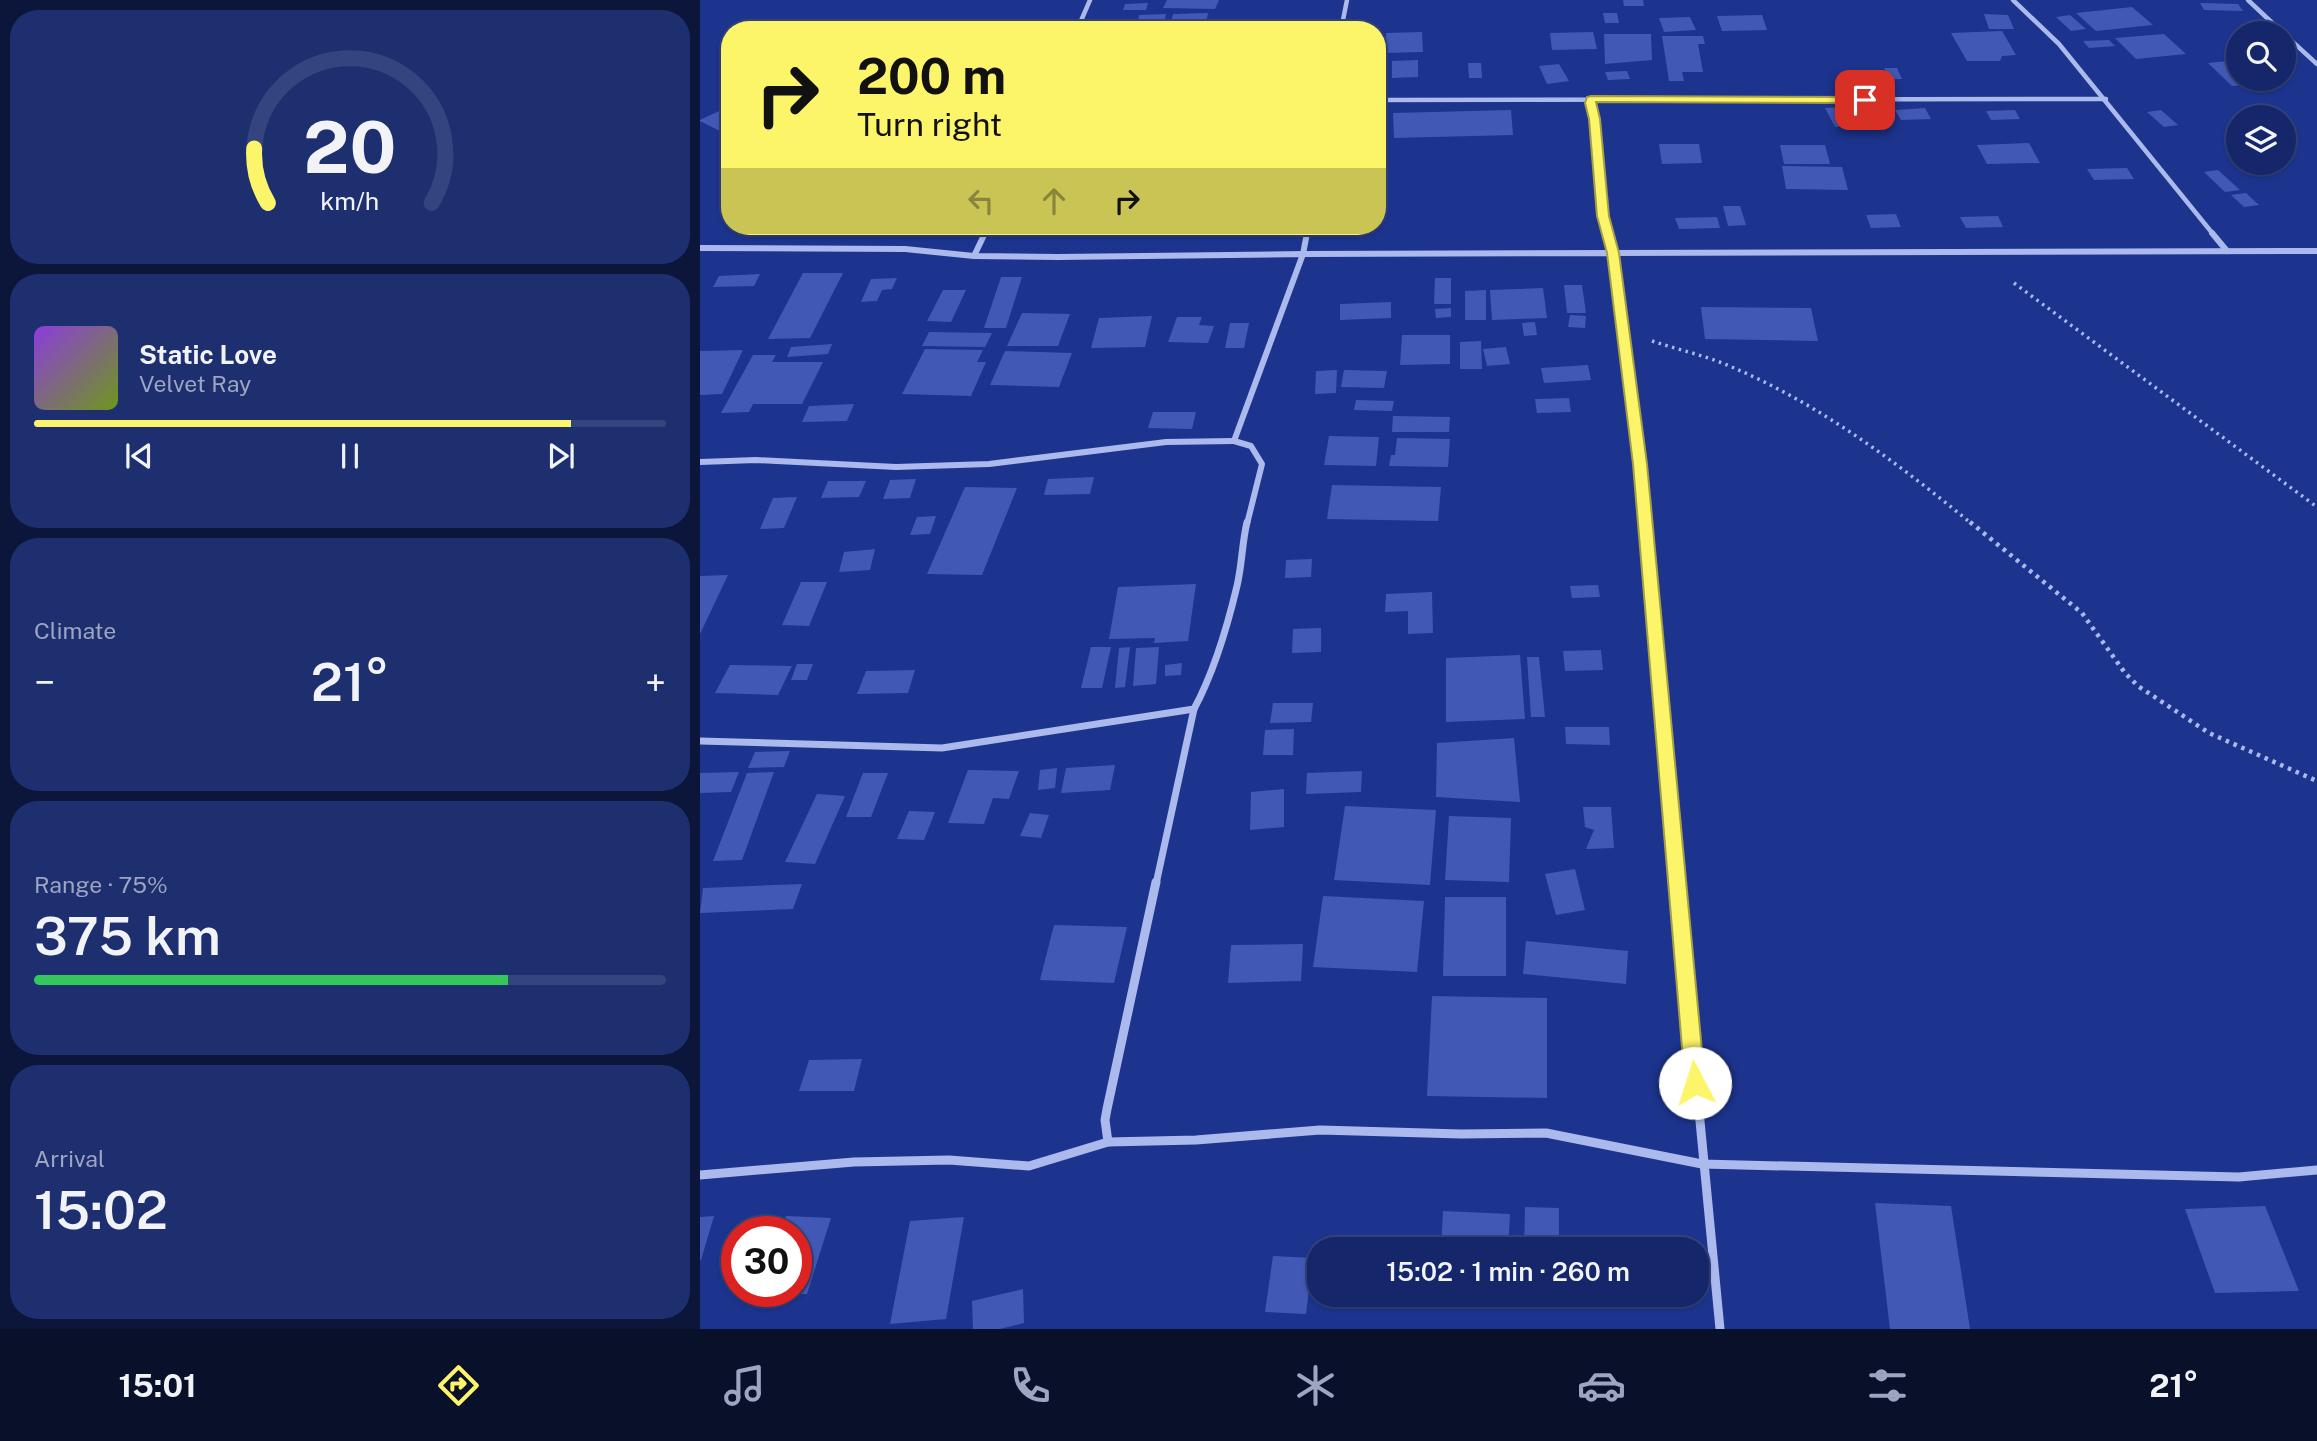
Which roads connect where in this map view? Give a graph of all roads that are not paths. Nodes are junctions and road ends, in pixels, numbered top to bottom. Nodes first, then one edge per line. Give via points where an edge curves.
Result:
1 (1090, 0) edge
2 (1347, 0) edge
3 (2013, 0) edge
4 (2248, 0) edge
5 (1081, 21) edge
6 (1343, 21) edge
7 (2271, 21) edge
8 (2296, 44) edge
9 (2317, 64) edge
10 (1591, 99) junction
11 (2106, 99) junction
12 (1386, 100) edge
13 (984, 235) edge
14 (1306, 235) edge
15 (700, 248) edge
16 (2227, 251) junction
17 (2317, 251) edge
18 (1613, 253) junction
19 (1303, 254) junction
20 (974, 256) junction
21 (1234, 442) junction
22 (700, 461) edge
23 (1194, 709) junction
24 (700, 741) edge
25 (1108, 1142) junction
26 (1702, 1164) junction
27 (2317, 1170) edge
28 (700, 1175) edge
29 (1720, 1329) edge

1 - 5 street
2 - 6 street
3 - 11 street
4 - 7 street
8 - 9 street
10 - 11 street
10 - 12 street
10 - 18 street via 1603,216
11 - 16 street
13 - 20 street
14 - 19 street
15 - 20 street via 905,249
16 - 17 street
16 - 18 street
18 - 19 street
18 - 26 street via 1640,464
19 - 20 street
19 - 21 street
21 - 22 street via 1166,442 989,464 896,467
21 - 23 street via 1251,446 1262,464 1242,541 1238,584
23 - 24 street via 942,748
23 - 25 street via 1107,1109
25 - 26 street via 1320,1129 1546,1133
25 - 28 street via 1030,1166 949,1160 854,1162
26 - 27 street via 2239,1177
26 - 29 street

